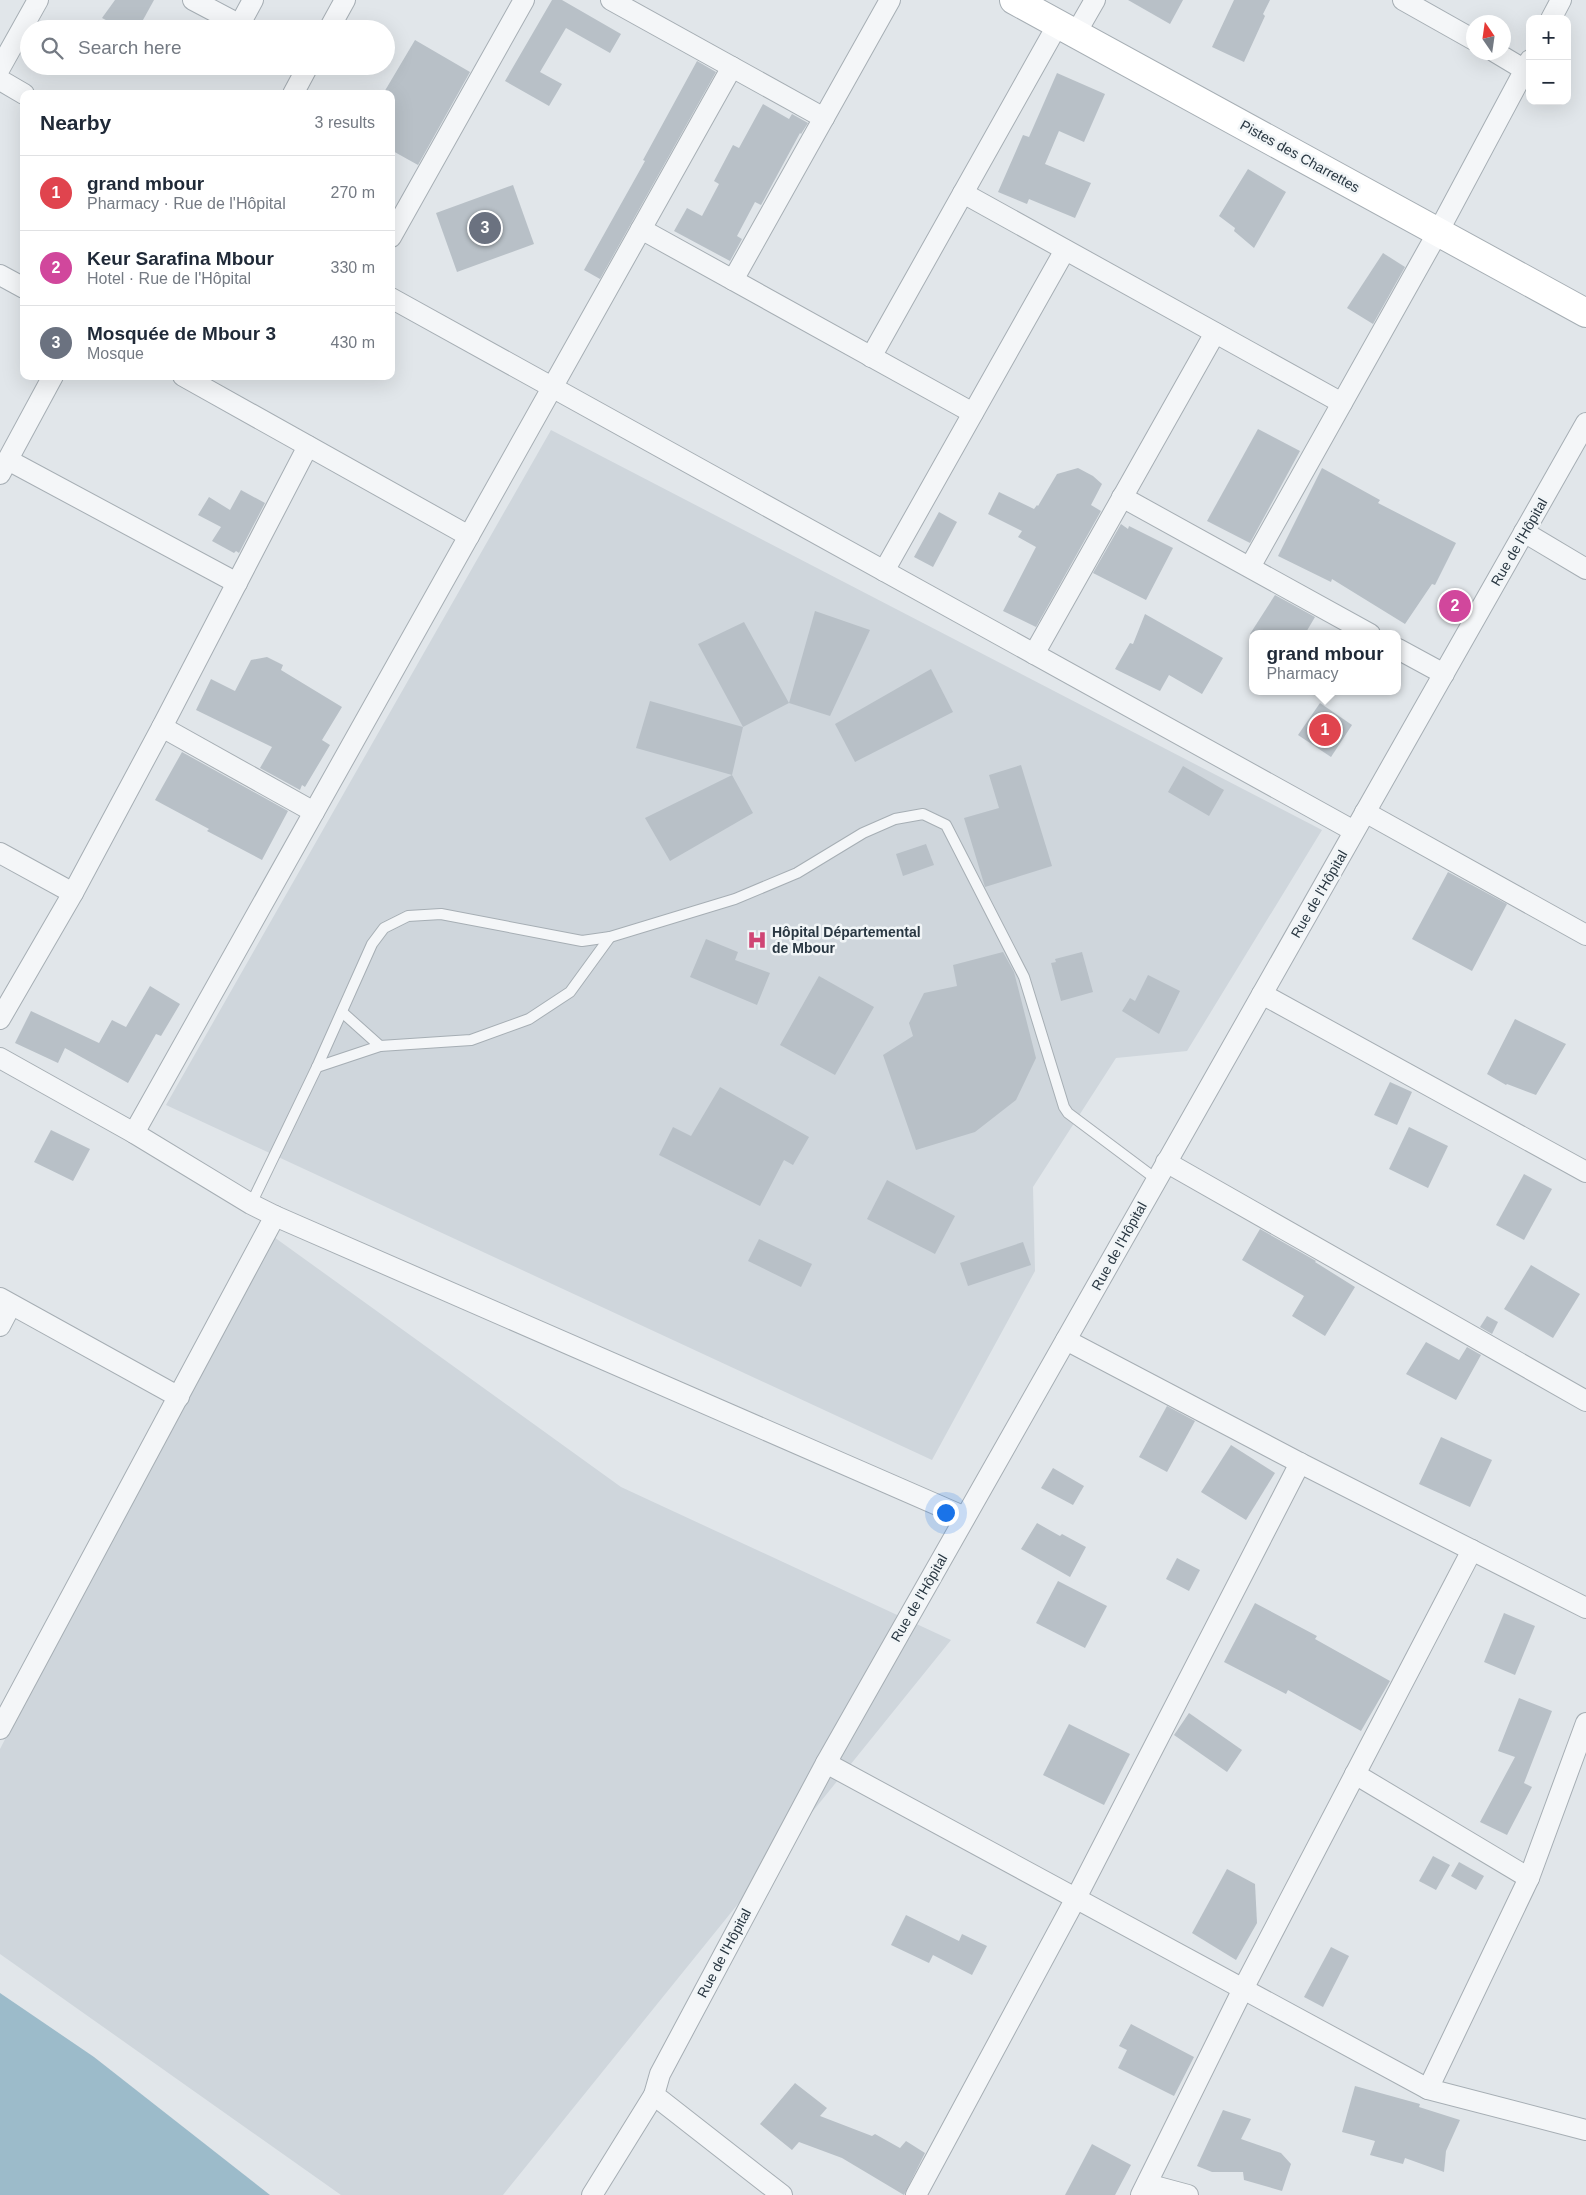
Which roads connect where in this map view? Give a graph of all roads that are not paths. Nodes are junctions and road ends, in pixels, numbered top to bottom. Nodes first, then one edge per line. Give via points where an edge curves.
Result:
1 (38, 0) edge
2 (193, 0) edge
3 (252, 0) edge
4 (346, 0) edge
5 (524, 0) edge
6 (611, 0) edge
7 (890, 0) edge
8 (1014, 0) edge
9 (1095, 0) edge
10 (1403, 0) edge
11 (1561, 0) edge
12 (1438, 8) edge
13 (1553, 15) edge
14 (27, 20) edge
15 (231, 20) edge
16 (246, 20) edge
17 (334, 20) edge
18 (1067, 29) junction
19 (20, 32) edge
20 (1466, 33) edge
21 (1511, 58) edge
22 (1526, 65) edge
23 (732, 67) junction
24 (1526, 67) edge
25 (0, 68) edge
26 (303, 75) edge
27 (0, 80) edge
28 (295, 90) edge
29 (20, 92) edge
30 (824, 118) junction
31 (963, 194) junction
32 (641, 229) junction
33 (395, 230) edge
34 (1438, 232) junction
35 (1065, 250) junction
36 (0, 275) edge
37 (733, 280) junction
38 (20, 286) edge
39 (395, 300) edge
40 (1586, 313) edge
41 (1215, 333) junction
42 (871, 357) junction
43 (51, 380) edge
44 (195, 380) edge
45 (552, 387) junction
46 (1342, 403) junction
47 (973, 413) junction
48 (1586, 423) edge
49 (308, 446) junction
50 (4, 467) edge
51 (1122, 497) junction
52 (1524, 532) junction
53 (468, 536) junction
54 (1250, 568) junction
55 (1586, 569) edge
56 (884, 571) junction
57 (237, 583) junction
58 (1363, 630) edge
59 (1401, 651) edge
60 (1034, 654) junction
61 (1444, 674) junction
62 (162, 728) junction
63 (314, 812) junction
64 (1365, 812) junction
65 (1354, 831) junction
66 (0, 853) edge
67 (73, 893) junction
68 (1586, 935) edge
69 (610, 937) junction
70 (1262, 994) junction
71 (342, 1012) junction
72 (0, 1019) edge
73 (380, 1046) junction
74 (0, 1058) edge
75 (317, 1067) junction
76 (134, 1133) junction
77 (1166, 1162) junction
78 (1586, 1172) edge
79 (1156, 1179) junction
80 (251, 1204) junction
81 (276, 1216) junction
82 (6, 1301) edge
83 (0, 1326) edge
84 (1066, 1340) junction
85 (179, 1397) junction
86 (1586, 1400) edge
87 (1300, 1463) junction
88 (965, 1517) junction
89 (1472, 1550) junction
90 (1586, 1608) edge
91 (7, 1697) edge
92 (1586, 1723) edge
93 (0, 1729) edge
94 (826, 1763) junction
95 (1356, 1774) junction
96 (1529, 1878) junction
97 (1076, 1898) junction
98 (1244, 1989) junction
99 (1428, 2089) junction
100 (654, 2095) junction
101 (1586, 2130) edge
102 (1144, 2190) edge
103 (592, 2195) edge
104 (782, 2195) edge
105 (916, 2195) edge
106 (1188, 2195) edge

1 - 14 street
2 - 15 street
3 - 16 street
4 - 17 street
5 - 33 street
6 - 23 street
7 - 30 street
8 - 18 main road, Pistes des Charrettes
9 - 18 street
10 - 12 street
11 - 13 street
12 - 20 street
18 - 31 street
18 - 34 main road, Pistes des Charrettes
19 - 25 street
21 - 22 street
23 - 30 street
23 - 32 street
24 - 34 street
26 - 28 street
27 - 29 street
30 - 37 street
31 - 35 street
31 - 42 street
32 - 37 street
32 - 45 street
34 - 40 main road, Pistes des Charrettes
34 - 46 street
35 - 41 street
35 - 47 street
36 - 38 street
37 - 42 street
39 - 45 street
41 - 46 street
41 - 51 street
42 - 47 street
43 - 50 street
44 - 49 street
45 - 53 street
45 - 56 street
46 - 54 street
47 - 56 street
48 - 52 street, Rue de l'Hôpital
49 - 53 street
49 - 57 street
50 - 57 street
51 - 54 street
51 - 60 street
52 - 55 street
52 - 61 street, Rue de l'Hôpital
53 - 63 street
54 - 58 street
56 - 60 street
57 - 62 street
59 - 61 street
60 - 65 street
61 - 64 street, Rue de l'Hôpital
62 - 63 street
62 - 67 street
63 - 76 street
64 - 65 street, Rue de l'Hôpital
64 - 68 street
65 - 70 street, Rue de l'Hôpital
66 - 67 street
67 - 72 street
69 - 71 lane via 582,941 441,914 408,916 384,928 372,944
69 - 73 lane via 570,992 530,1019 471,1040
69 - 79 lane via 735,900 797,873 895,819 924,814 946,825 1024,977 1064,1107
70 - 77 street, Rue de l'Hôpital
70 - 78 street
71 - 73 lane
71 - 75 lane
73 - 75 lane
74 - 76 street
75 - 80 lane
76 - 80 street
77 - 79 street, Rue de l'Hôpital
77 - 86 street
79 - 84 street, Rue de l'Hôpital
80 - 81 street
81 - 85 street
81 - 88 street
82 - 83 street
82 - 85 street
84 - 87 street
84 - 88 street, Rue de l'Hôpital
85 - 91 street
87 - 89 street
87 - 97 street
88 - 94 street, Rue de l'Hôpital
89 - 90 street
89 - 95 street
91 - 93 street
92 - 96 street
94 - 97 street
94 - 100 street, Rue de l'Hôpital via 660,2074
95 - 96 street
95 - 98 street
96 - 99 street
97 - 98 street
97 - 105 street
98 - 99 street
98 - 102 street
99 - 101 street
100 - 103 street, Rue de l'Hôpital
100 - 104 street
102 - 106 street

